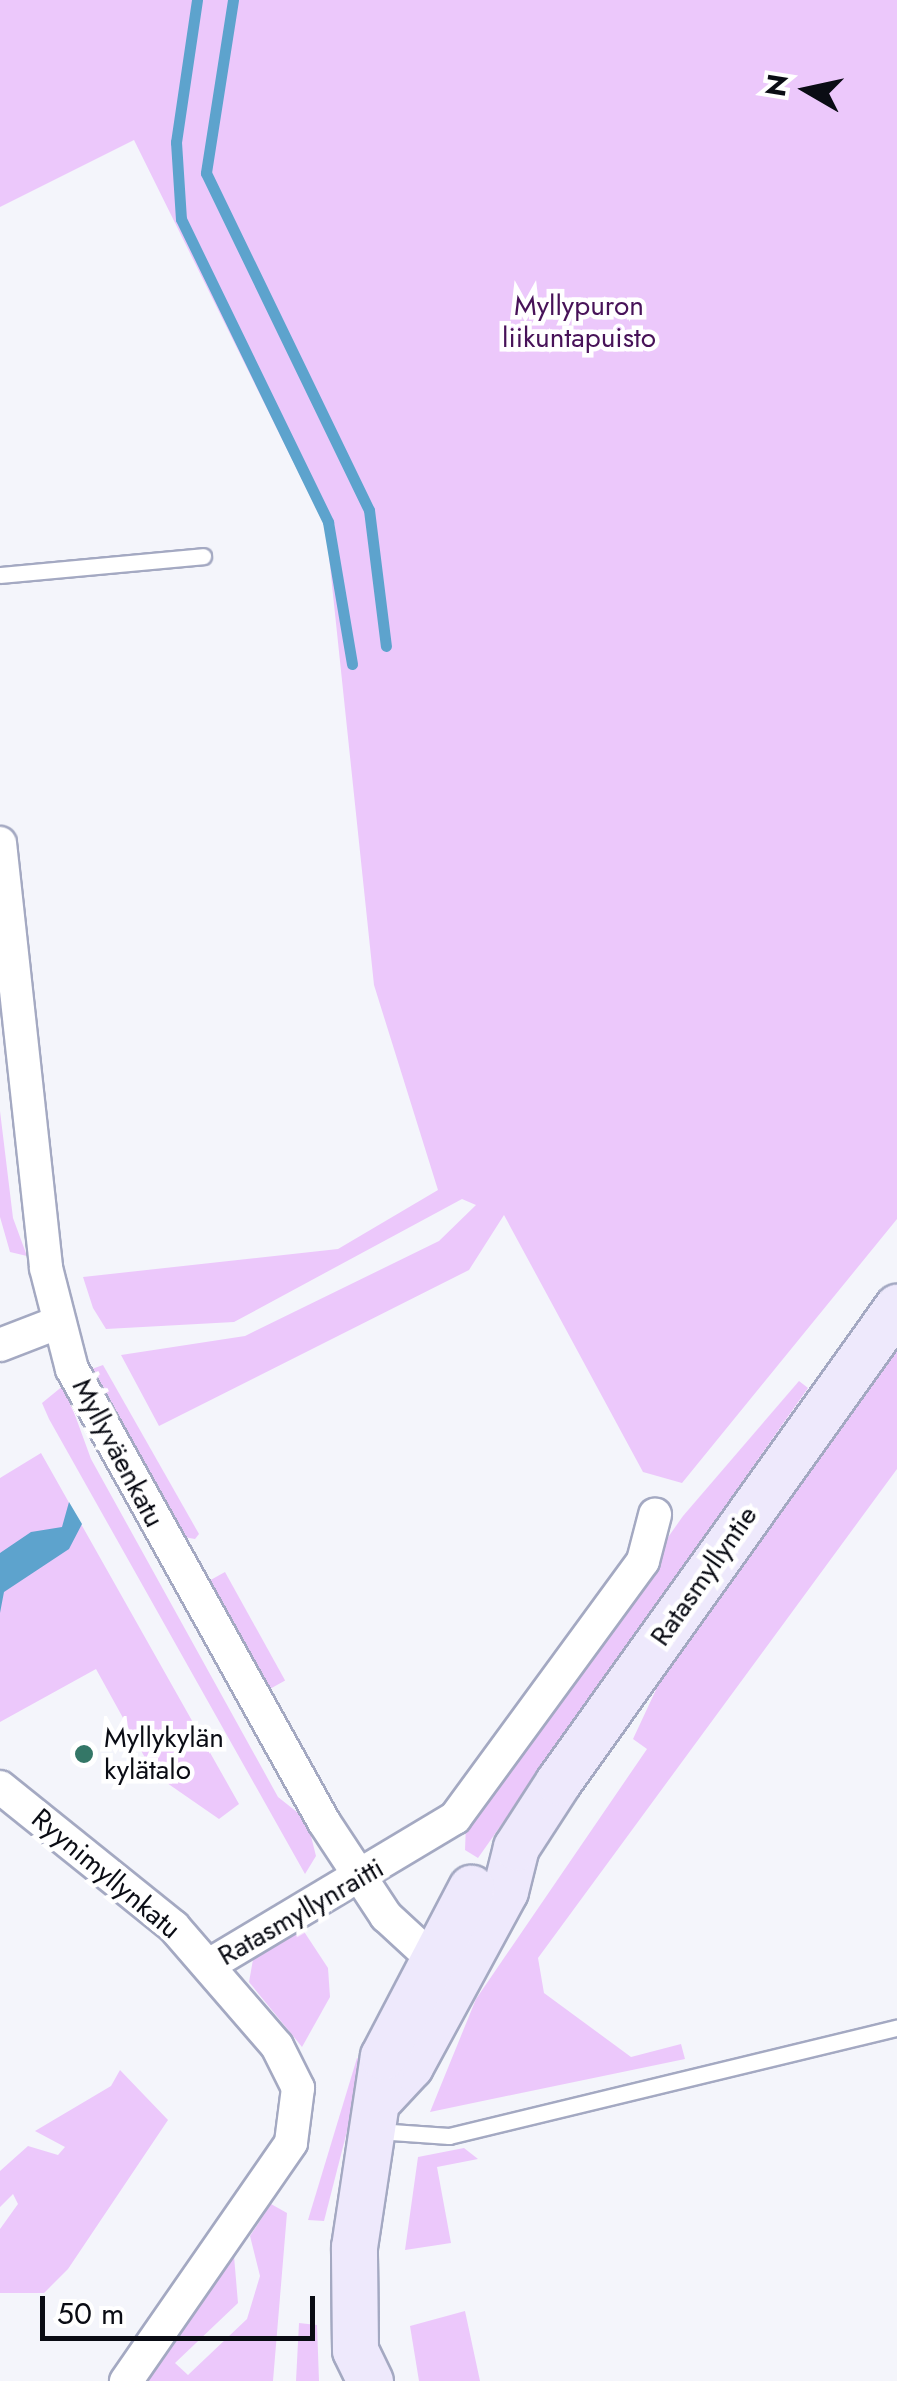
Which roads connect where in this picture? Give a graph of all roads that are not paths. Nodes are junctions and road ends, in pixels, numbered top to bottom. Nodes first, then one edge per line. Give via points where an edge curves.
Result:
1 (203, 556) dead end
2 (0, 575) edge
3 (0, 843) edge
4 (897, 1307) edge
5 (57, 1323) junction
6 (0, 1346) edge
7 (655, 1515) dead end
8 (0, 1788) edge
9 (357, 1876) junction
10 (208, 1964) junction
11 (440, 1968) junction
12 (897, 2028) edge
13 (378, 2113) junction
14 (355, 2371) edge
15 (126, 2381) edge

1 - 2 lane
3 - 5 street, Myllyväenkatu
4 - 11 street, Ratasmyllyntie via 516,1847 505,1891
5 - 6 street
5 - 9 street, Myllyväenkatu via 82,1392
7 - 9 street, Ratasmyllynraitti via 643,1561 454,1818
8 - 10 street, Ryynimyllynkatu via 144,1899
9 - 10 street, Ratasmyllynraitti
9 - 11 street, Myllyväenkatu
10 - 15 street, Ratasmyllynraitti via 291,2068 297,2128
11 - 13 street, Ratasmyllyntie via 383,2056
12 - 13 lane via 449,2136
13 - 14 street, Ratasmyllyntie via 354,2247

